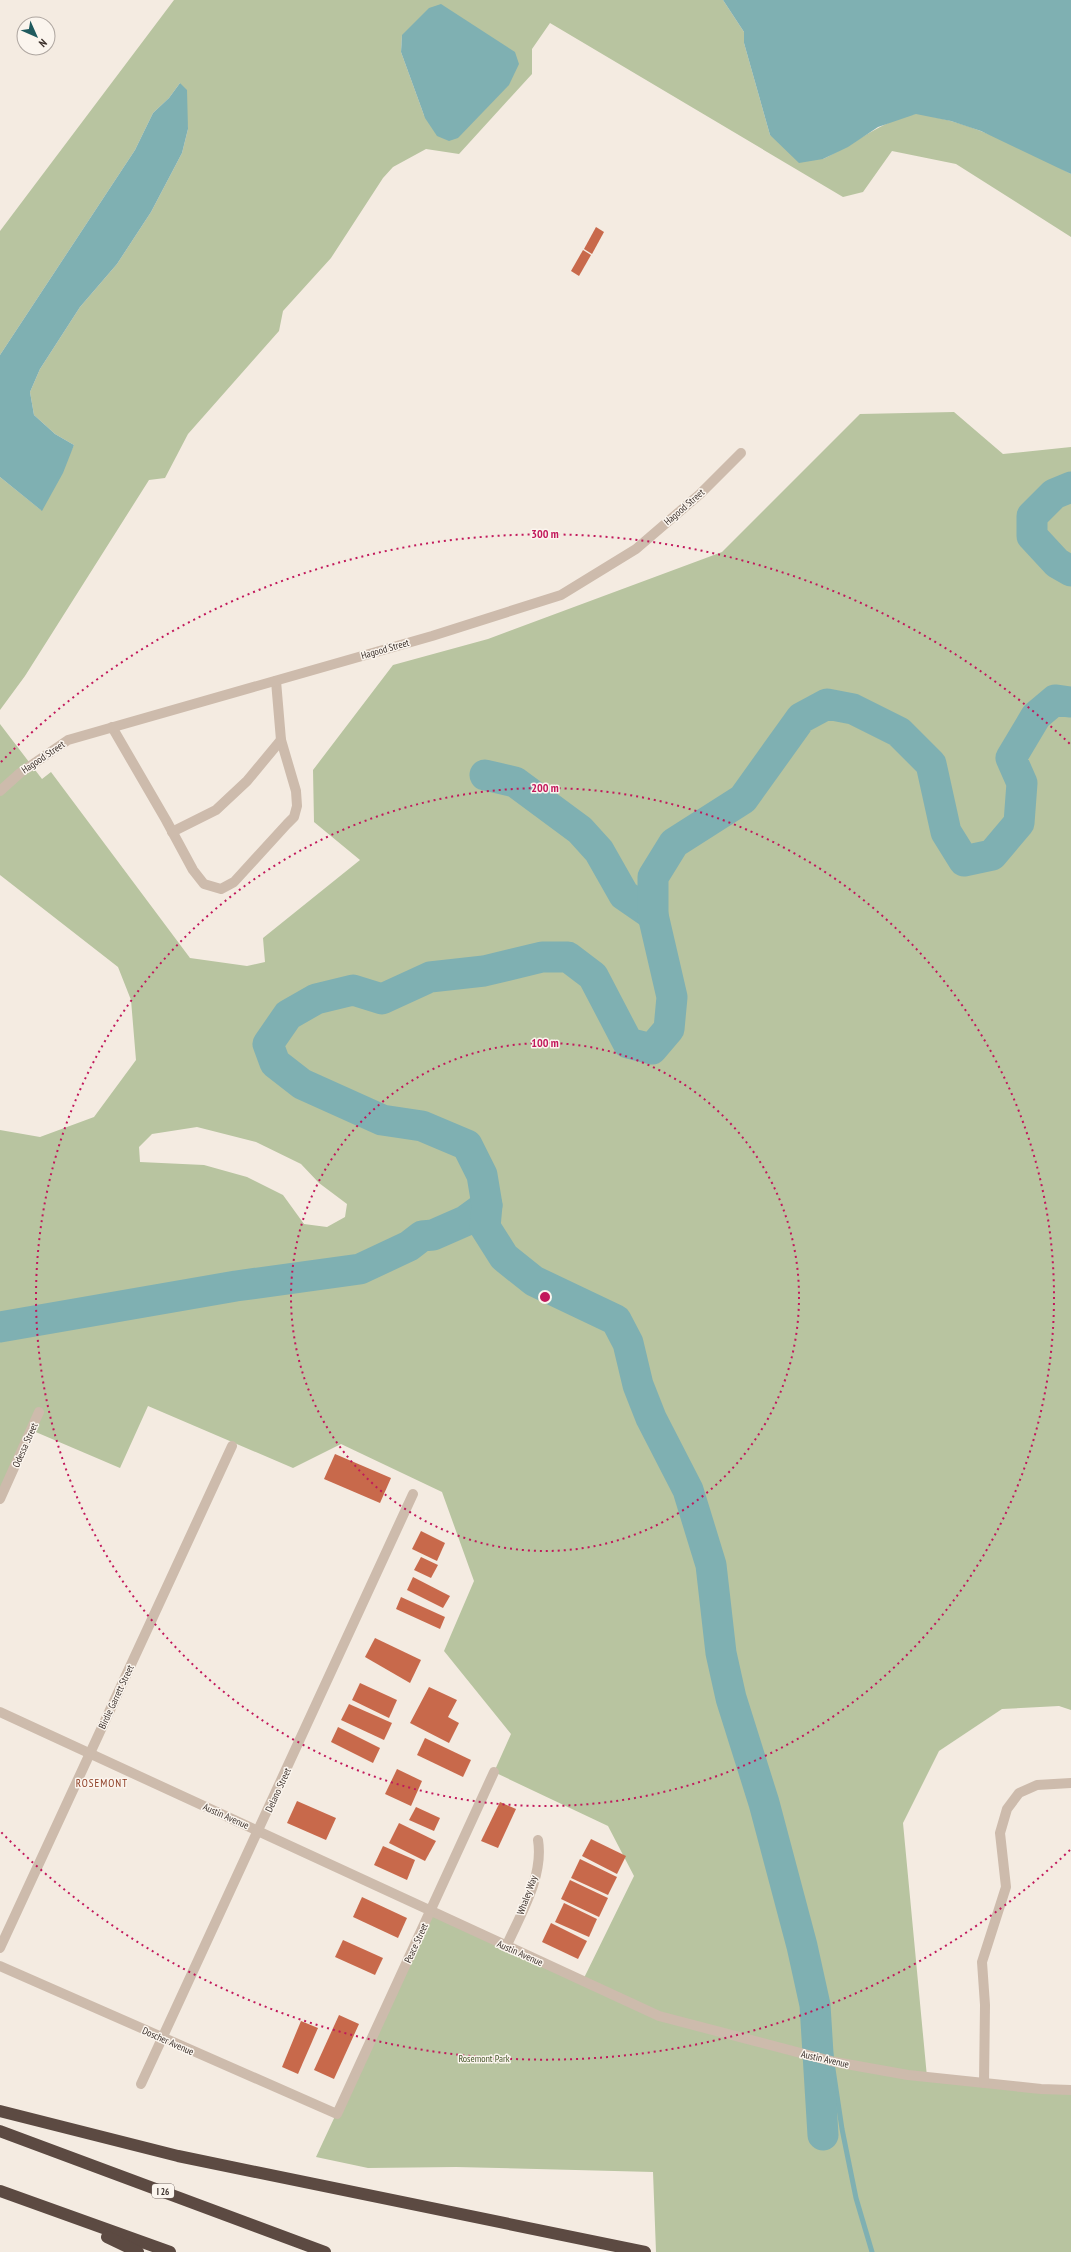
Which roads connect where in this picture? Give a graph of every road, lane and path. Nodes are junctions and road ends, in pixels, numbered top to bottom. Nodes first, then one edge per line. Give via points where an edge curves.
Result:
1 (741, 453) dead end
2 (276, 681) junction
3 (112, 728) junction
4 (281, 740) junction
5 (0, 791) edge
6 (172, 832) junction
7 (39, 1412) dead end
8 (232, 1446) dead end
9 (413, 1494) dead end
10 (0, 1499) edge
11 (0, 1712) edge
12 (90, 1754) junction
13 (494, 1772) dead end
14 (1071, 1783) edge
15 (259, 1830) junction
16 (538, 1840) dead end
17 (430, 1912) junction
18 (506, 1947) junction
19 (0, 1948) edge
20 (0, 1966) edge
21 (162, 2039) junction
22 (984, 2083) junction
23 (141, 2084) dead end
24 (1071, 2090) edge
25 (0, 2111) edge
26 (337, 2114) joint
27 (0, 2131) edge
28 (0, 2191) edge
29 (56, 2212) junction
30 (138, 2252) edge
31 (170, 2252) edge
32 (325, 2252) edge
33 (645, 2252) edge

1 - 2 street, Hagood Street via 700,494 636,549 561,594 432,636
2 - 3 street, Hagood Street
2 - 4 street
3 - 5 street, Hagood Street via 68,740 20,773
3 - 6 street
4 - 6 street via 247,781 216,810
4 - 6 street via 296,791 297,806 294,817 234,882 222,889 204,884 189,865
7 - 10 street, Odessa Street
8 - 12 street, Birdie Garrett Street
9 - 15 street, Delano Street
11 - 12 street, Austin Avenue
12 - 15 street, Austin Avenue
12 - 19 street, Birdie Garrett Street
13 - 17 street, Peace Street
14 - 22 street via 1037,1785 1019,1793 1007,1809 1000,1833 1006,1887 982,1962 985,2005
15 - 17 street, Austin Avenue
15 - 21 street, Delano Street
16 - 18 street, Whaley Way via 540,1853 533,1887
17 - 18 street, Austin Avenue
17 - 26 street, Peace Street
18 - 22 street, Austin Avenue via 658,2016 835,2062 908,2075
20 - 21 street, Doscher Avenue
21 - 23 street, Delano Street
21 - 26 street, Doscher Avenue
22 - 24 street, Austin Avenue
25 - 33 highway via 178,2156
27 - 32 highway, I 26
28 - 29 highway
29 - 30 highway
29 - 31 highway

